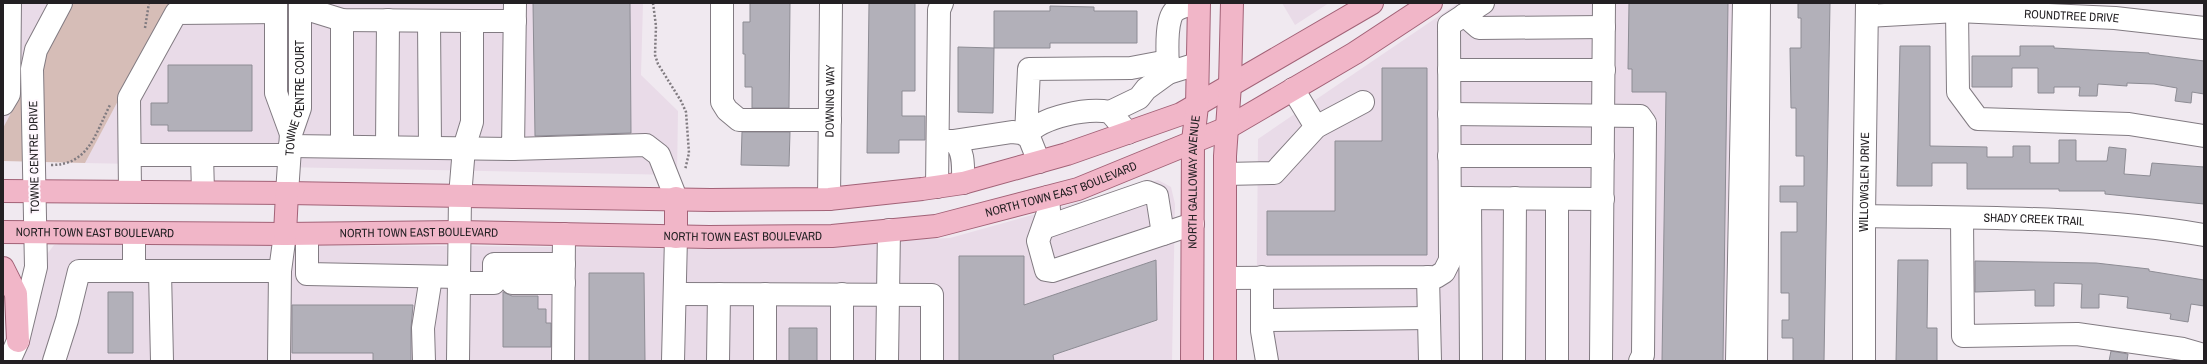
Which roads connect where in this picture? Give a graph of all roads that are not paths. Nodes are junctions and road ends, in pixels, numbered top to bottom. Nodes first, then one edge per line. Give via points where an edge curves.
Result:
1 (10, 3) edge
2 (61, 3) edge
3 (722, 3) edge
4 (831, 3) edge
5 (942, 3) edge
6 (1198, 3) edge
7 (1232, 3) edge
8 (1372, 3) edge
9 (1431, 3) edge
10 (1439, 3) edge
11 (1483, 3) edge
12 (1604, 3) edge
13 (1744, 3) edge
14 (1759, 3) edge
15 (300, 5) edge
16 (276, 7) edge
17 (214, 8) edge
18 (1867, 10) edge
19 (1957, 11) junction
20 (515, 12) edge
21 (342, 20) junction
22 (388, 20) junction
23 (1457, 20) junction
24 (429, 21) junction
25 (472, 21) junction
26 (1604, 27) junction
27 (2204, 28) edge
28 (1196, 64) junction
29 (1168, 67) junction
30 (1450, 70) junction
31 (1604, 70) junction
32 (1230, 85) junction
33 (1293, 89) junction
34 (1363, 102) dead end
35 (3, 104) edge
36 (1196, 106) junction
37 (1110, 112) junction
38 (1450, 114) junction
39 (1603, 116) junction
40 (830, 120) junction
41 (1316, 127) junction
42 (1227, 128) junction
43 (1128, 133) junction
44 (1026, 135) junction
45 (2204, 136) edge
46 (945, 141) junction
47 (1193, 141) junction
48 (290, 145) junction
49 (342, 146) junction
50 (387, 147) junction
51 (430, 147) junction
52 (464, 148) junction
53 (513, 149) junction
54 (130, 155) junction
55 (202, 155) junction
56 (1450, 156) junction
57 (1603, 156) junction
58 (1039, 162) junction
59 (1125, 171) junction
60 (1225, 174) junction
61 (963, 183) junction
62 (937, 187) junction
63 (3, 191) edge
64 (34, 191) junction
65 (130, 192) junction
66 (203, 192) junction
67 (287, 192) junction
68 (460, 196) junction
69 (1048, 197) junction
70 (1129, 197) junction
71 (676, 198) junction
72 (1460, 198) junction
73 (1515, 198) junction
74 (1557, 198) junction
75 (829, 199) junction
76 (1603, 199) junction
77 (1864, 216) junction
78 (972, 217) junction
79 (1962, 218) junction
80 (1193, 224) junction
81 (1043, 228) junction
82 (888, 230) junction
83 (3, 232) edge
84 (459, 232) junction
85 (36, 233) junction
86 (134, 233) junction
87 (285, 234) junction
88 (307, 234) junction
89 (564, 234) junction
90 (1163, 234) junction
91 (2204, 235) edge
92 (676, 237) junction
93 (3, 268) edge
94 (134, 270) junction
95 (280, 271) junction
96 (160, 272) junction
97 (564, 274) junction
98 (431, 277) junction
99 (1262, 277) junction
100 (1428, 277) junction
101 (1225, 278) junction
102 (459, 280) junction
103 (675, 294) junction
104 (719, 294) junction
105 (766, 294) junction
106 (842, 294) junction
107 (888, 294) junction
108 (1429, 318) junction
109 (1262, 320) junction
110 (18, 341) junction
111 (2204, 355) edge
112 (9, 361) edge
113 (54, 361) edge
114 (162, 361) edge
115 (279, 361) edge
116 (424, 361) edge
117 (458, 361) edge
118 (563, 361) edge
119 (673, 361) edge
120 (718, 361) edge
121 (765, 361) edge
122 (842, 361) edge
123 (888, 361) edge
124 (932, 361) edge
125 (1192, 361) edge
126 (1225, 361) edge
127 (1267, 361) edge
128 (1430, 361) edge
129 (1471, 361) edge
130 (1514, 361) edge
131 (1557, 361) edge
132 (1601, 361) edge
133 (1640, 361) edge
134 (1737, 361) edge
135 (1756, 361) edge
136 (1864, 361) edge

1 - 35 street via 9,94
2 - 64 street, TOWNE CENTRE DRIVE via 36,50 32,69
3 - 40 street via 722,102 727,110 739,120
4 - 40 street, DOWNING WAY
5 - 46 street via 939,10
6 - 28 main road, NORTH GALLOWAY AVENUE
6 - 29 street via 1176,10 1172,15 1169,23
7 - 32 main road
8 - 32 main road
9 - 33 main road, NORTH TOWN EAST BOULEVARD via 1355,53
10 - 23 street
11 - 23 street
12 - 26 street
13 - 134 street
14 - 135 street
15 - 21 street
15 - 48 street, TOWNE CENTRE COURT via 300,108
16 - 17 street
16 - 48 street via 276,93
17 - 54 street via 176,12 129,98
18 - 19 street, ROUNDTREE DRIVE
18 - 77 street, WILLOWGLEN DRIVE
19 - 27 street, ROUNDTREE DRIVE via 2115,18
19 - 45 street via 1958,92 1978,119 2129,124
20 - 25 street
20 - 53 street
21 - 22 street
21 - 49 street
22 - 24 street
22 - 50 street
23 - 26 street via 1479,28
23 - 30 street
24 - 25 street
24 - 51 street
25 - 52 street via 472,122
26 - 31 street
28 - 29 street
28 - 36 main road, NORTH GALLOWAY AVENUE
29 - 37 street via 1131,104
29 - 44 street via 1029,69
30 - 31 street
30 - 38 street
31 - 39 street
32 - 36 main road
32 - 42 main road
33 - 41 street
33 - 42 main road, NORTH TOWN EAST BOULEVARD
34 - 41 street
36 - 43 main road
36 - 47 main road, NORTH GALLOWAY AVENUE
37 - 43 street
37 - 44 street via 1089,111 1072,114 1039,125
38 - 39 street
38 - 56 street
39 - 57 street
39 - 133 street via 1640,116 1645,124 1644,355
40 - 75 street, DOWNING WAY
41 - 60 street via 1274,173
42 - 47 main road, NORTH TOWN EAST BOULEVARD
42 - 60 main road
43 - 58 main road
44 - 46 street via 1012,132
44 - 58 street via 1032,142
46 - 61 street via 959,146
46 - 62 street
47 - 59 main road, NORTH TOWN EAST BOULEVARD
47 - 80 main road, NORTH GALLOWAY AVENUE
48 - 49 street
48 - 55 street
48 - 67 street, TOWNE CENTRE COURT
49 - 50 street
50 - 51 street
51 - 52 street
52 - 53 street
52 - 68 street
53 - 71 street via 646,145 659,155
54 - 55 street
54 - 65 street
55 - 66 street
56 - 57 street
56 - 72 street
57 - 76 street
58 - 61 main road
59 - 69 main road, NORTH TOWN EAST BOULEVARD via 1078,189
59 - 70 street
60 - 101 main road
61 - 62 main road
61 - 78 main road
62 - 75 main road
63 - 64 main road
64 - 65 main road
64 - 85 street, TOWNE CENTRE DRIVE
65 - 66 main road
66 - 67 main road
67 - 68 main road
67 - 87 main road
68 - 71 main road
68 - 84 street
69 - 78 main road, NORTH TOWN EAST BOULEVARD
69 - 81 street via 1049,210
70 - 81 street
70 - 90 street via 1143,192 1157,196
71 - 75 main road
71 - 92 main road
72 - 73 street
72 - 100 street via 1450,260 1444,272 1436,277
72 - 129 street
73 - 74 street
73 - 130 street
74 - 76 street
74 - 131 street
76 - 132 street
77 - 79 street, SHADY CREEK TRAIL
77 - 136 street, WILLOWGLEN DRIVE
78 - 82 main road, NORTH TOWN EAST BOULEVARD via 936,226
79 - 91 street, SHADY CREEK TRAIL via 2063,220
79 - 111 street via 1963,336 2077,334 2184,349
80 - 90 street
80 - 125 main road, NORTH GALLOWAY AVENUE
81 - 90 street via 1038,241 1041,257 1046,270 1052,271
82 - 92 main road, NORTH TOWN EAST BOULEVARD via 832,236
82 - 107 street
83 - 85 main road, NORTH TOWN EAST BOULEVARD
84 - 88 main road, NORTH TOWN EAST BOULEVARD
84 - 89 main road, NORTH TOWN EAST BOULEVARD
84 - 102 street
85 - 86 main road, NORTH TOWN EAST BOULEVARD
85 - 110 street, TOWNE CENTRE DRIVE via 36,267
86 - 87 main road, NORTH TOWN EAST BOULEVARD
86 - 94 street
87 - 88 main road, NORTH TOWN EAST BOULEVARD
87 - 95 street
88 - 98 street via 307,274
89 - 92 main road, NORTH TOWN EAST BOULEVARD
89 - 97 street
92 - 103 street
93 - 110 main road via 16,294
94 - 96 street
94 - 113 street via 79,271
95 - 96 street
95 - 115 street
96 - 114 street
97 - 102 street via 494,264 503,282
97 - 118 street
98 - 102 street
98 - 116 street via 423,328
99 - 100 street
99 - 101 street
99 - 109 street
100 - 108 street
101 - 126 main road
102 - 117 street
103 - 104 street
103 - 119 street
104 - 105 street
104 - 120 street
105 - 106 street
105 - 121 street
106 - 107 street
106 - 122 street
107 - 123 street
107 - 124 street via 932,295
108 - 109 street
108 - 128 street
109 - 127 street
110 - 112 street, TOWNE CENTRE DRIVE

